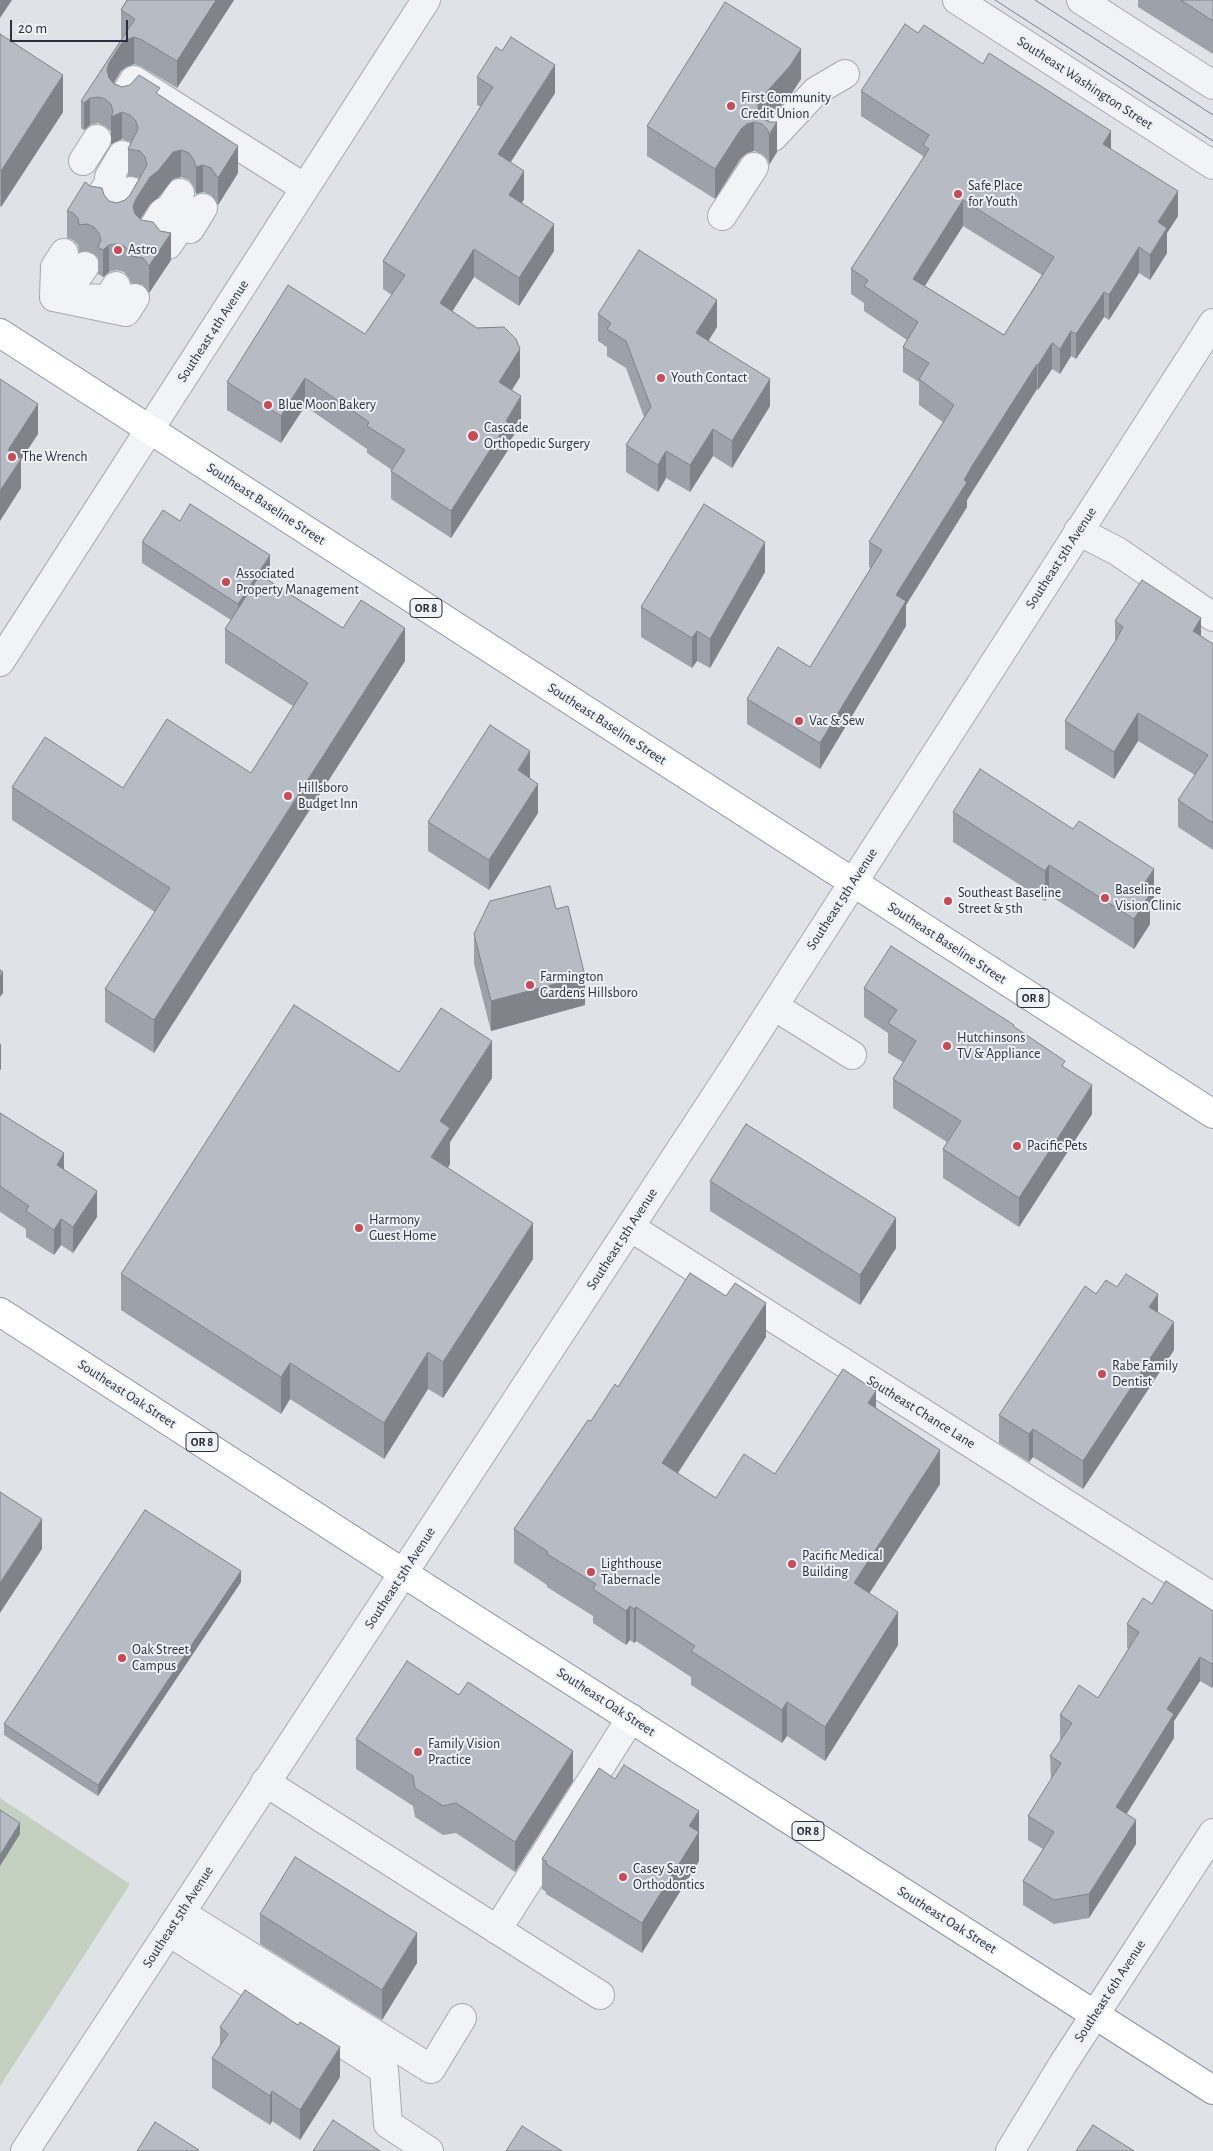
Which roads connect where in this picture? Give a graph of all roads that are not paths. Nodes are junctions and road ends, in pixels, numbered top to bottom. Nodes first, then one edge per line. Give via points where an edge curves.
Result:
1 (426, 0) edge
2 (957, 0) edge
3 (1080, 0) edge
4 (845, 74) dead end
5 (1213, 85) edge
6 (123, 98) edge
7 (773, 137) edge
8 (1213, 165) edge
9 (754, 167) dead end
10 (305, 188) junction
11 (722, 216) dead end
12 (75, 259) dead end
13 (125, 292) dead end
14 (1213, 323) edge
15 (0, 333) edge
16 (150, 429) junction
17 (1078, 531) junction
18 (1213, 617) edge
19 (0, 662) edge
20 (853, 883) junction
21 (774, 1006) junction
22 (852, 1055) dead end
23 (1213, 1114) edge
24 (630, 1228) junction
25 (0, 1312) edge
26 (403, 1572) junction
27 (1213, 1596) edge
28 (631, 1718) junction
29 (265, 1782) junction
30 (1213, 1832) edge
31 (175, 1922) junction
32 (497, 1930) junction
33 (600, 1995) dead end
34 (1095, 2014) junction
35 (462, 2018) dead end
36 (1213, 2090) edge
37 (25, 2151) edge
38 (429, 2151) edge
39 (1010, 2151) edge

1 - 10 street, Southeast 4th Avenue
2 - 8 street, Southeast Washington Street
3 - 5 street
4 - 7 street via 816,91
6 - 10 street via 134,80 154,106 212,143 235,157
9 - 11 street
10 - 16 street, Southeast 4th Avenue
12 - 13 street via 55,267 54,296 126,312
14 - 17 street, Southeast 5th Avenue
15 - 16 highway, Southeast Baseline Street / OR 8
16 - 19 street, Southeast 4th Avenue
16 - 20 highway, Southeast Baseline Street / OR 8
17 - 18 street via 1117,551
17 - 20 street, Southeast 5th Avenue
20 - 21 street, Southeast 5th Avenue
20 - 23 highway, Southeast Baseline Street / OR 8
21 - 22 street
21 - 24 street, Southeast 5th Avenue
24 - 26 street, Southeast 5th Avenue
24 - 27 street, Southeast Chance Lane
25 - 26 highway, Southeast Oak Street / OR 8
26 - 28 highway, Southeast Oak Street / OR 8
26 - 29 street, Southeast 5th Avenue
28 - 32 street
28 - 34 highway, Southeast Oak Street / OR 8
29 - 31 street, Southeast 5th Avenue
29 - 32 street
30 - 34 street, Southeast 6th Avenue
31 - 35 street via 431,2069
31 - 37 street, Southeast 5th Avenue
31 - 38 street via 384,2070 388,2124
32 - 33 street
34 - 36 highway, Southeast Oak Street / OR 8
34 - 39 street, Southeast 6th Avenue

